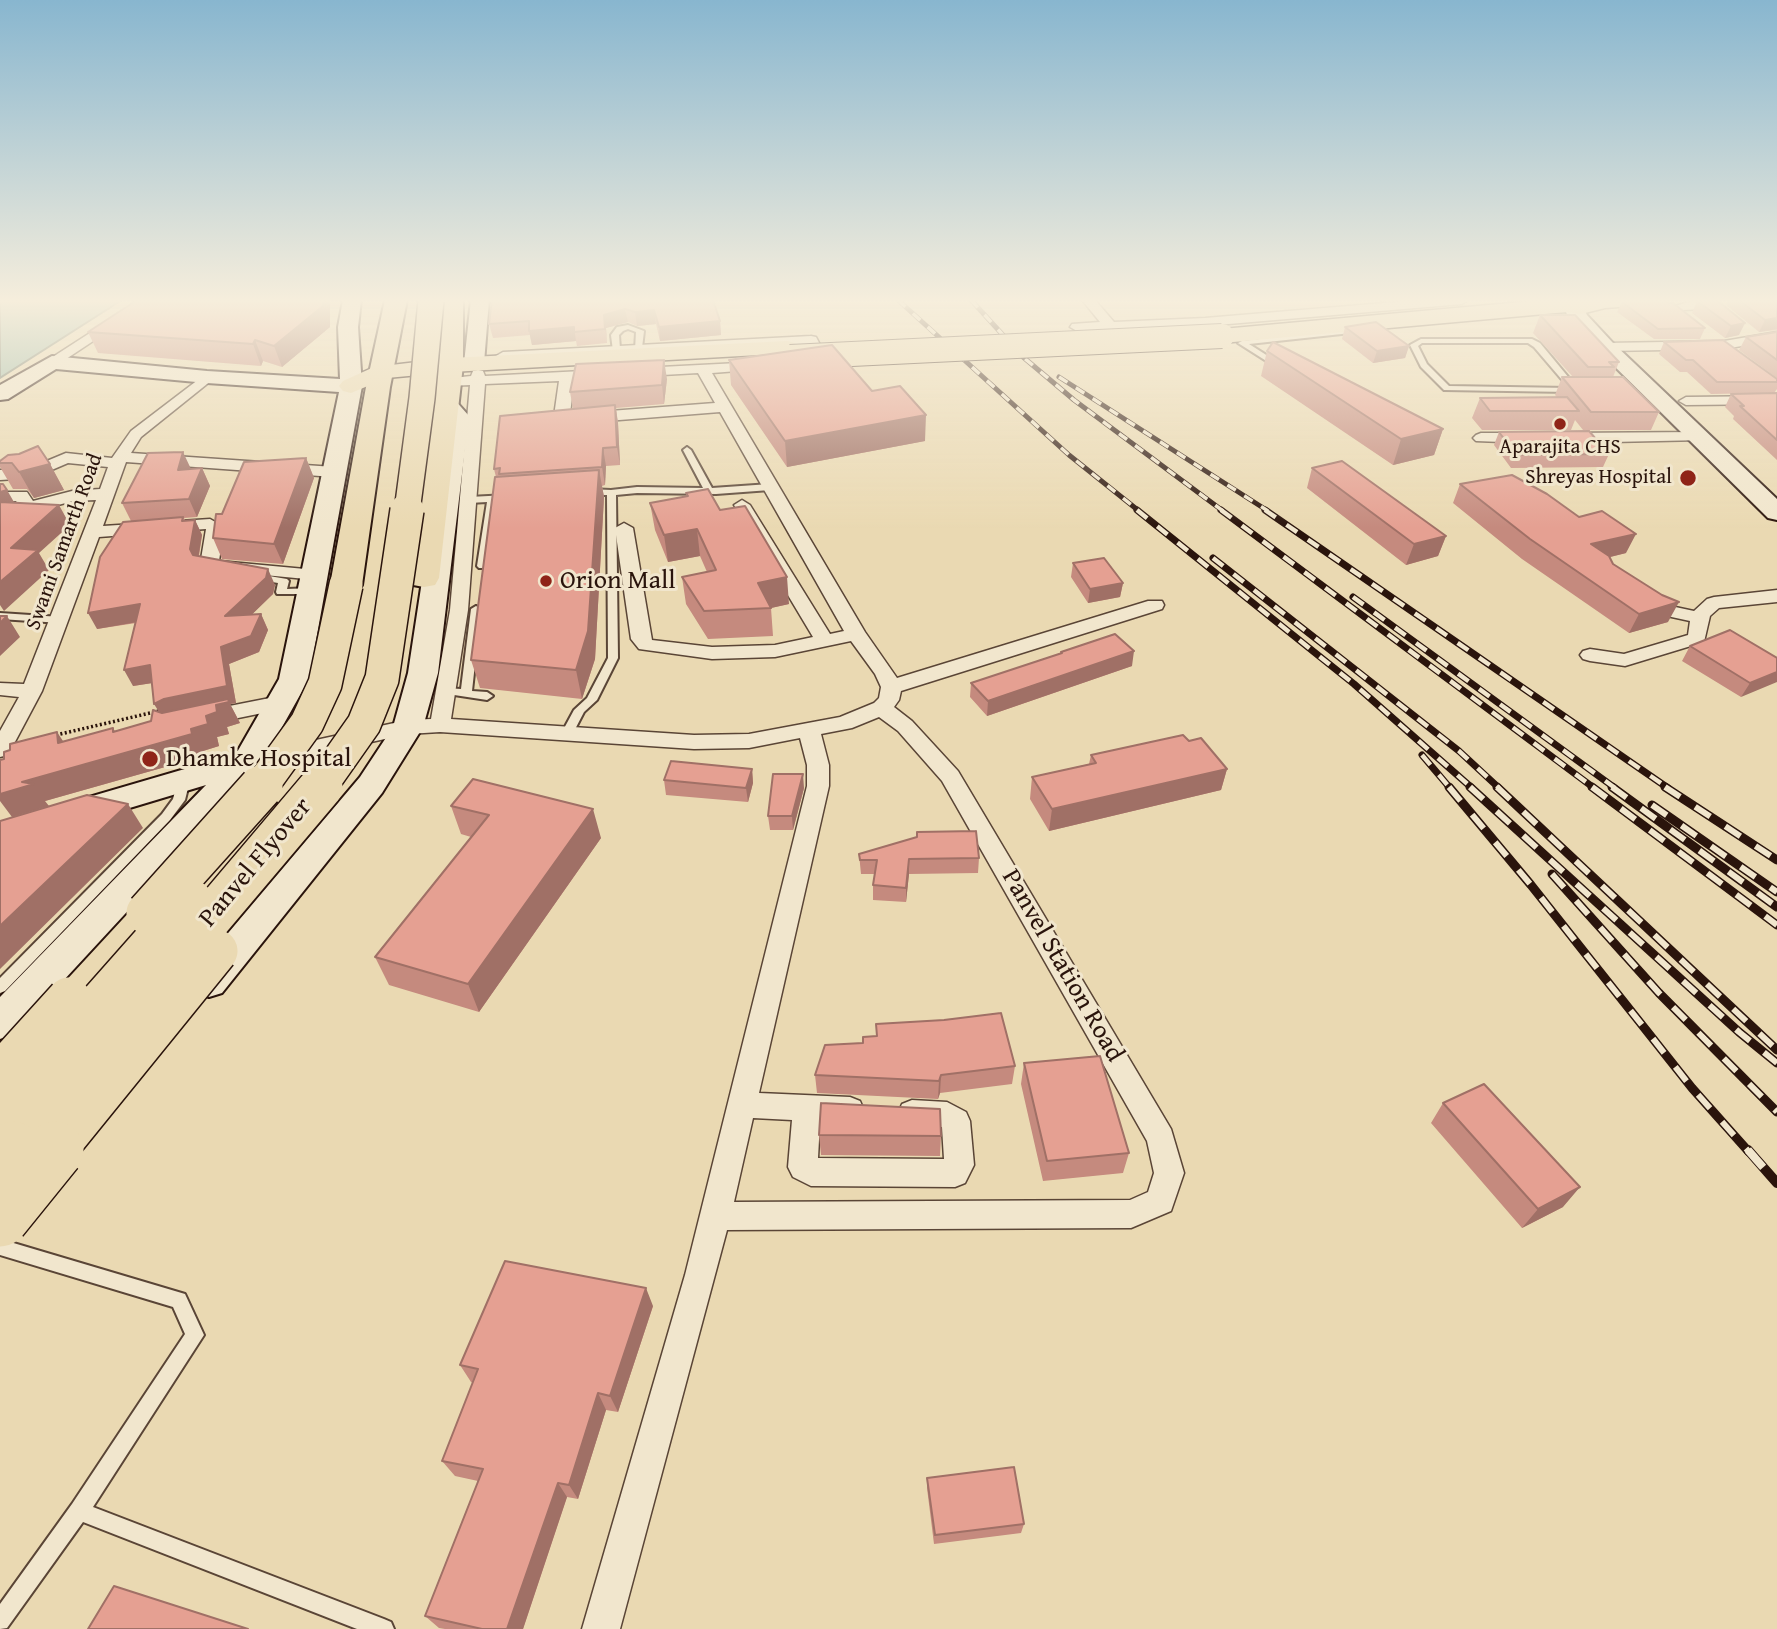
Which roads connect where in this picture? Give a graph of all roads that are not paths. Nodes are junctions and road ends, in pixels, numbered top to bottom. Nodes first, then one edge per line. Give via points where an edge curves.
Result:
1 (29, 376) edge
2 (197, 376) edge
3 (361, 376) edge
4 (371, 376) edge
5 (405, 376) edge
6 (424, 376) edge
7 (451, 376) edge
8 (461, 376) edge
9 (461, 376) edge
10 (462, 376) edge
11 (567, 376) edge
12 (707, 376) edge
13 (1435, 376) edge
14 (1564, 376) edge
15 (1630, 376) edge
16 (1649, 376) edge
17 (207, 377) junction
18 (1575, 390) junction
19 (1588, 390) edge
20 (366, 393) junction
21 (0, 394) edge
22 (1777, 400) edge
23 (1686, 401) junction
24 (726, 407) junction
25 (1699, 437) junction
26 (1481, 438) dead end
27 (687, 450) dead end
28 (119, 459) junction
29 (96, 462) junction
30 (334, 472) junction
31 (0, 475) edge
32 (708, 491) junction
33 (773, 492) junction
34 (579, 493) edge
35 (611, 493) junction
36 (106, 494) junction
37 (70, 496) junction
38 (0, 497) edge
39 (517, 497) edge
40 (492, 499) junction
41 (470, 500) junction
42 (1774, 501) edge
43 (624, 528) dead end
44 (91, 532) junction
45 (482, 566) edge
46 (231, 573) edge
47 (325, 584) junction
48 (1630, 590) edge
49 (1777, 596) edge
50 (1155, 605) dead end
51 (476, 609) edge
52 (0, 616) edge
53 (1700, 618) junction
54 (61, 620) junction
55 (856, 634) junction
56 (824, 640) junction
57 (1590, 655) dead end
58 (0, 689) edge
59 (32, 691) junction
60 (445, 691) junction
61 (466, 693) junction
62 (487, 696) dead end
63 (886, 697) junction
64 (280, 703) junction
65 (179, 715) edge
66 (424, 726) junction
67 (809, 731) junction
68 (567, 734) junction
69 (0, 748) edge
70 (247, 762) junction
71 (184, 780) junction
72 (0, 835) edge
73 (0, 987) edge
74 (1, 1021) edge
75 (0, 1075) edge
76 (741, 1105) junction
77 (807, 1108) junction
78 (0, 1116) edge
79 (0, 1166) edge
80 (714, 1216) junction
81 (0, 1218) edge
82 (0, 1235) edge
83 (0, 1247) edge
84 (79, 1511) junction
85 (0, 1621) edge
86 (384, 1629) edge
87 (601, 1629) edge

1 - 21 street
2 - 17 street
3 - 20 street
4 - 20 highway
5 - 78 highway, Panvel Flyover, bridge via 362,654 347,704 296,780
6 - 79 highway, Panvel Flyover, bridge via 388,651 369,714 323,784
7 - 20 main road
8 - 81 highway, bridge via 406,679 387,725 316,827
9 - 66 street via 423,673
10 - 41 street via 476,428
11 - 24 street via 562,416 569,419
12 - 24 street, Panvel Station Road
13 - 18 lane via 1447,388
14 - 18 lane
15 - 25 street
16 - 23 street
17 - 20 street
17 - 28 street, Swami Samarth Road via 136,434
18 - 19 lane
20 - 30 street
20 - 47 highway
22 - 23 street
23 - 42 street
24 - 33 street, Panvel Station Road
25 - 26 street
25 - 42 street
27 - 32 lane
28 - 29 street
28 - 30 street
28 - 36 street, Swami Samarth Road
29 - 31 street via 66,458 33,473
29 - 37 street via 68,482
30 - 47 street
32 - 33 lane
32 - 35 lane
33 - 55 street, Panvel Station Road
33 - 56 street via 737,506
34 - 35 lane
35 - 68 lane via 613,658
36 - 37 street
36 - 44 street, Swami Samarth Road
37 - 38 street via 33,507 21,496
39 - 40 lane
40 - 41 lane
40 - 45 lane
41 - 60 street
43 - 56 street via 641,639 646,645 712,653 775,651
44 - 47 street via 210,524 215,527 209,565
44 - 54 street, Swami Samarth Road
46 - 47 lane via 284,580 281,592
47 - 64 street via 294,679
47 - 75 highway, bridge via 325,684 292,746 241,811
48 - 53 street via 1660,609
49 - 53 street via 1714,603
50 - 63 street
51 - 61 lane
52 - 54 lane
53 - 57 street via 1697,638 1625,660
54 - 59 street, Swami Samarth Road
55 - 56 street
55 - 63 street, Panvel Station Road via 885,673
58 - 59 street
59 - 69 street, Swami Samarth Road
60 - 61 lane
60 - 66 street
61 - 62 lane
63 - 67 street via 868,715
63 - 80 street, Panvel Station Road via 956,786 1161,1138 1169,1173 1160,1201 1131,1214
64 - 65 street
64 - 70 street
66 - 68 street
66 - 70 street
66 - 82 street
67 - 68 street via 749,741 694,742
67 - 76 street via 818,786
70 - 71 street
70 - 74 street
71 - 72 street
71 - 73 lane via 179,800 166,817
76 - 77 street
76 - 80 street
77 - 77 street via 947,1115 956,1121 959,1165 955,1173 811,1172 803,1167
80 - 87 street
83 - 84 lane via 179,1300 195,1335
84 - 85 lane
84 - 86 lane

